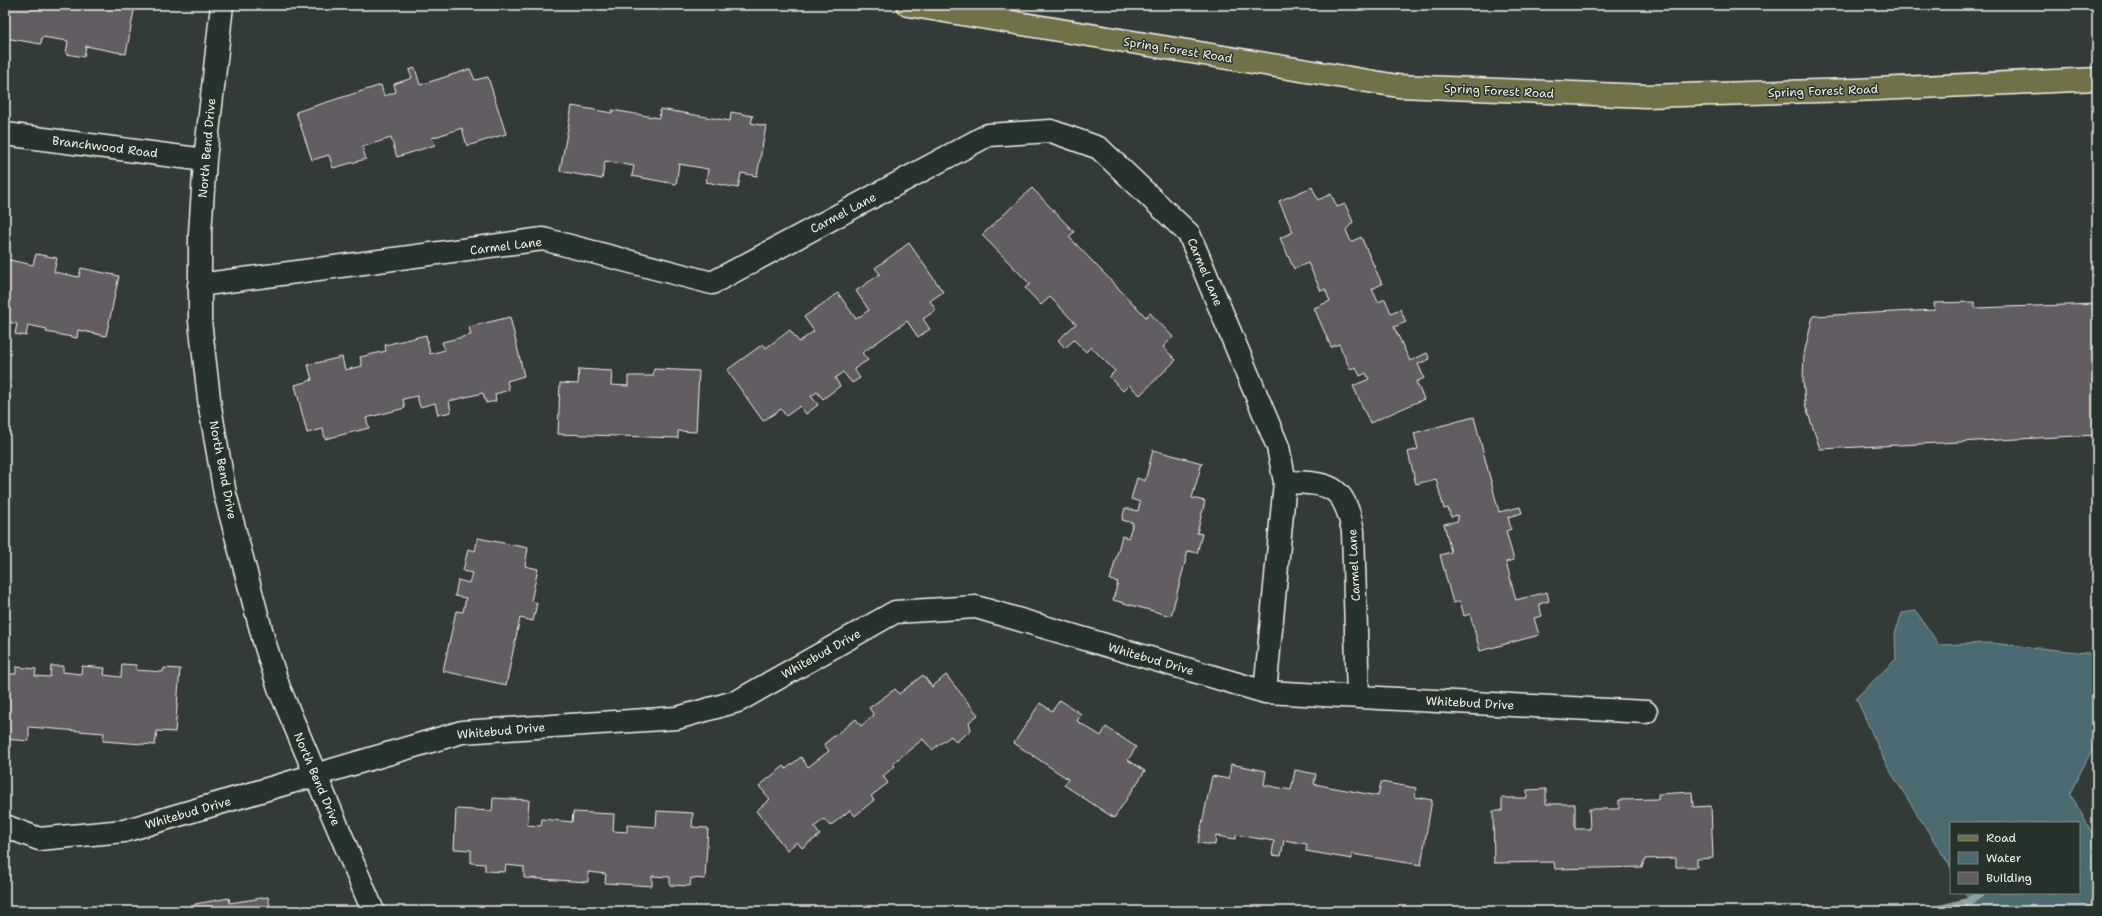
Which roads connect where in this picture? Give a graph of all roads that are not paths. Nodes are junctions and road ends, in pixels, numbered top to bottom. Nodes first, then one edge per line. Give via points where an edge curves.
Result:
1 (222, 5) edge
2 (908, 5) edge
3 (2097, 79) edge
4 (5, 134) edge
5 (205, 160) junction
6 (199, 285) junction
7 (1285, 482) junction
8 (1265, 692) junction
9 (1358, 697) junction
10 (1646, 712) dead end
11 (315, 775) junction
12 (5, 826) edge
13 (373, 911) edge

1 - 5 street, North Bend Drive
2 - 3 main road, Spring Forest Road via 1398,86 1646,96
4 - 5 street, Branchwood Road
5 - 6 street, North Bend Drive
6 - 7 street, Carmel Lane via 543,239 712,283 988,135 1051,131 1099,148 1189,234 1278,447
6 - 11 street, North Bend Drive via 200,321 210,406 225,494 279,688
7 - 8 street, Carmel Lane
7 - 9 street, Carmel Lane via 1316,483 1338,491 1349,510 1354,531
8 - 9 street, Whitebud Drive
8 - 11 street, Whitebud Drive via 976,607 896,612 744,697 677,718 462,732
9 - 10 street, Whitebud Drive
11 - 12 street, Whitebud Drive via 124,831 39,839
11 - 13 street, North Bend Drive

